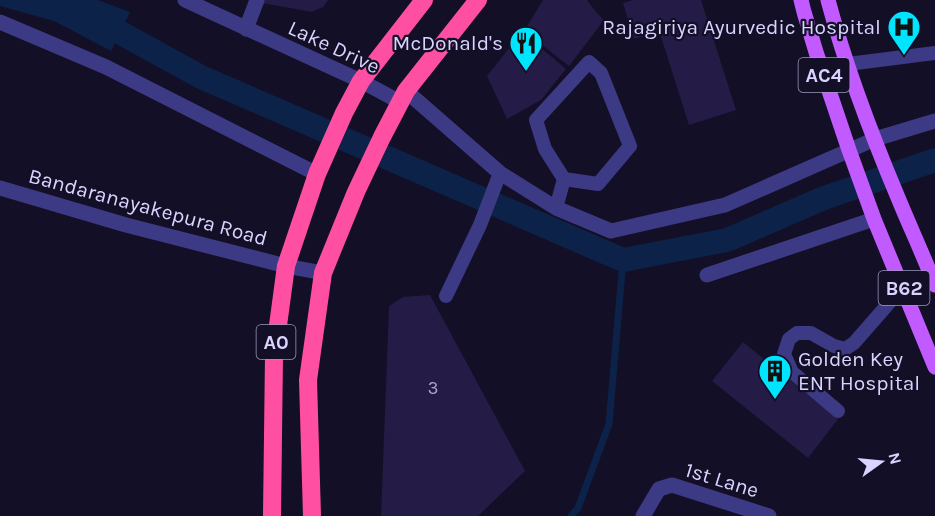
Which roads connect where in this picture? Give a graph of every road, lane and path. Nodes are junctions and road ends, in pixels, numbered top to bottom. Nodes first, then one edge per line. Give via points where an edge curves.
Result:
1 (185, 0) edge
2 (257, 0) edge
3 (424, 0) edge
4 (478, 0) edge
5 (801, 0) edge
6 (828, 0) edge
7 (0, 22) edge
8 (246, 29) junction
9 (935, 53) edge
10 (848, 64) junction
11 (361, 81) junction
12 (403, 97) junction
13 (935, 121) edge
14 (875, 139) junction
15 (849, 150) junction
16 (500, 173) junction
17 (317, 174) junction
18 (564, 179) junction
19 (0, 188) edge
20 (899, 200) joint
21 (556, 208) junction
22 (872, 214) junction
23 (286, 266) junction
24 (323, 273) junction
25 (706, 275) dead end
26 (933, 281) edge
27 (903, 287) junction
28 (446, 296) dead end
29 (935, 367) edge
30 (838, 411) dead end
31 (272, 516) edge
32 (312, 516) edge
33 (643, 516) edge
34 (769, 516) edge

1 - 8 street, Lake Drive
2 - 8 street
3 - 11 highway, A0
4 - 12 highway, A0
5 - 15 main road, AC4
6 - 10 main road, AC4
7 - 17 street via 106,67
8 - 11 street, Lake Drive
9 - 10 lane
10 - 14 main road, AC4
11 - 12 street, Lake Drive
11 - 17 highway, A0
12 - 16 street, Lake Drive
12 - 24 highway, A0 via 356,192
13 - 14 street, Lake Drive
14 - 15 street, Lake Drive
14 - 20 main road, AC4
15 - 21 street, Lake Drive via 725,205 611,231
15 - 22 main road, AC4
16 - 21 street, Lake Drive
16 - 28 lane
17 - 23 highway, A0
18 - 18 lane via 598,184 630,146 601,73 589,62 536,120 545,150
18 - 21 lane
19 - 23 street, Bandaranayakepura Road
20 - 26 main road, B62
22 - 25 street
22 - 27 main road, B62
23 - 24 street, Bandaranayakepura Road
23 - 31 highway, A0 via 274,355
24 - 32 highway, A0 via 308,380
26 - 27 lane
27 - 29 main road, B62
27 - 30 lane via 845,349 811,333 797,333 789,339 784,354 792,372
33 - 34 street, 1st Lane via 659,489 672,485

